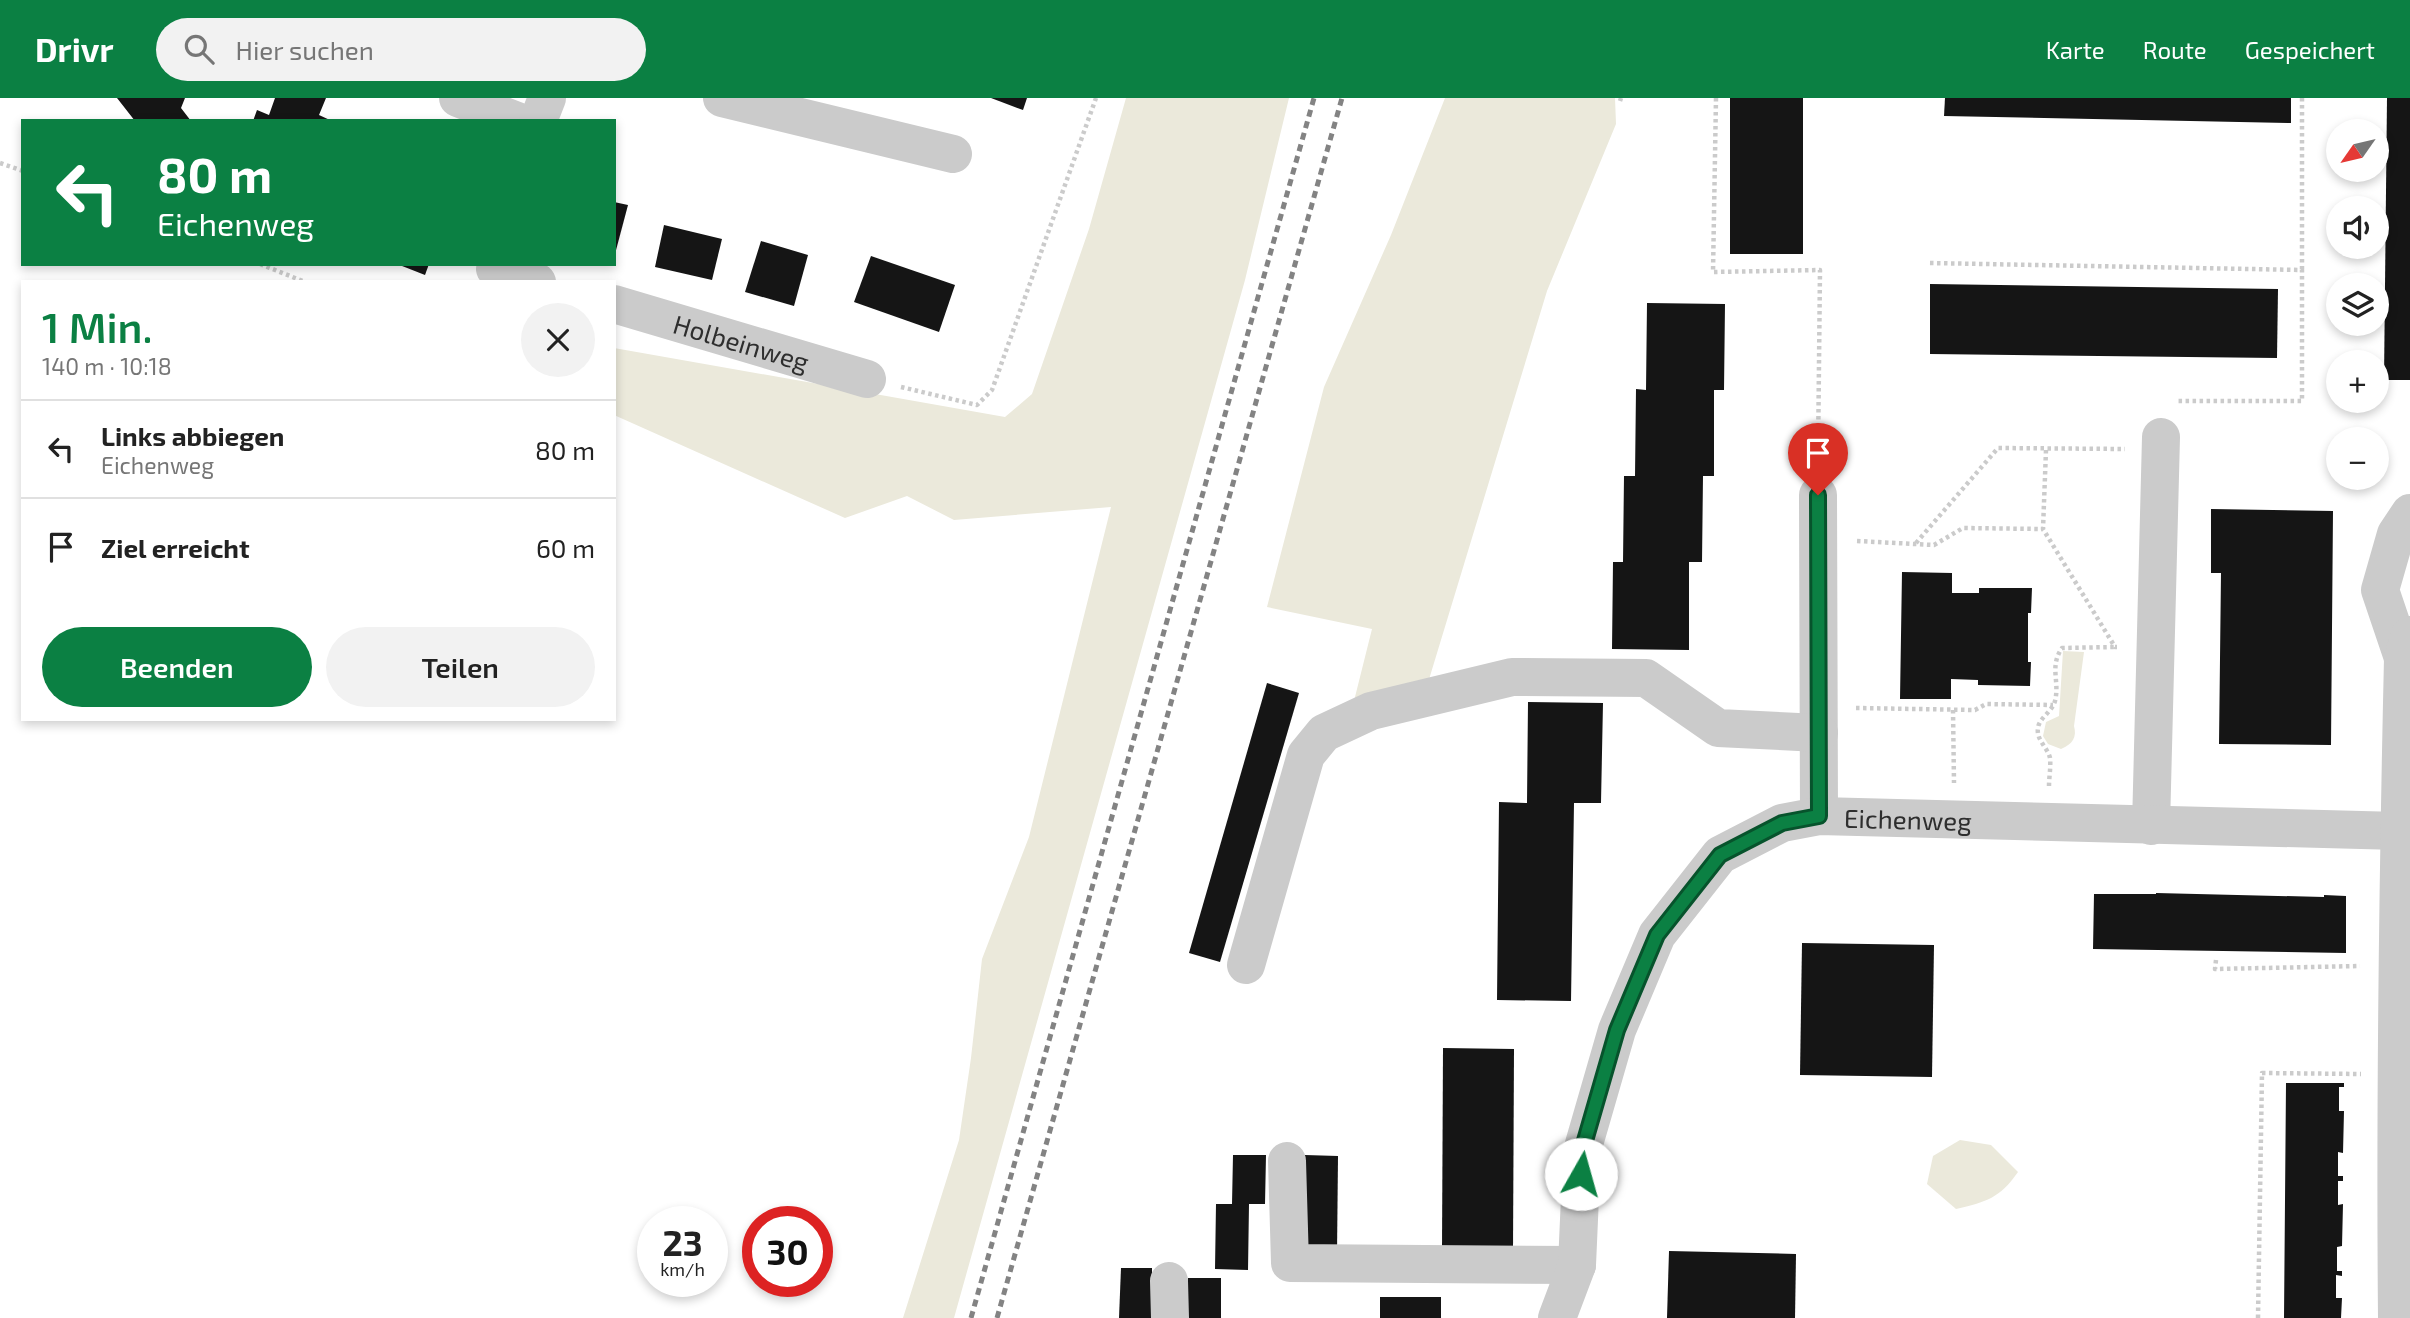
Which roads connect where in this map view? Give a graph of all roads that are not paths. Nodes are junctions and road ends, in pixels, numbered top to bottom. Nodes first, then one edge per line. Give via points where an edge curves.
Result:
1 (458, 98) edge
2 (547, 98) edge
3 (722, 98) edge
4 (512, 119) edge
5 (539, 119) edge
6 (953, 154) dead end
7 (494, 272) edge
8 (528, 280) edge
9 (616, 305) edge
10 (867, 379) road end
11 (2161, 443) road end
12 (1818, 495) road end
13 (2410, 513) edge
14 (2407, 647) edge
15 (1819, 720) junction
16 (1819, 816) junction
17 (2151, 826) junction
18 (2399, 831) junction
19 (1247, 965) dead end
20 (1287, 1161) dead end
21 (2403, 1177) edge
22 (1577, 1265) junction
23 (1557, 1318) edge
24 (2397, 1318) edge

1 - 4 street
2 - 5 street
3 - 6 street
7 - 8 street
9 - 10 street, Holbeinweg
11 - 17 street
12 - 15 street, Eichenweg
13 - 14 street via 2396,534 2380,590
14 - 18 street
15 - 16 street, Eichenweg
15 - 19 street via 1718,728 1646,678 1512,677 1371,711 1324,733 1306,755
16 - 17 street, Eichenweg
16 - 22 street via 1782,823 1720,855 1657,935 1617,1030 1582,1151
17 - 18 street, Eichenweg
18 - 21 street via 2397,1075
20 - 22 street via 1290,1263
21 - 24 street
22 - 23 street

